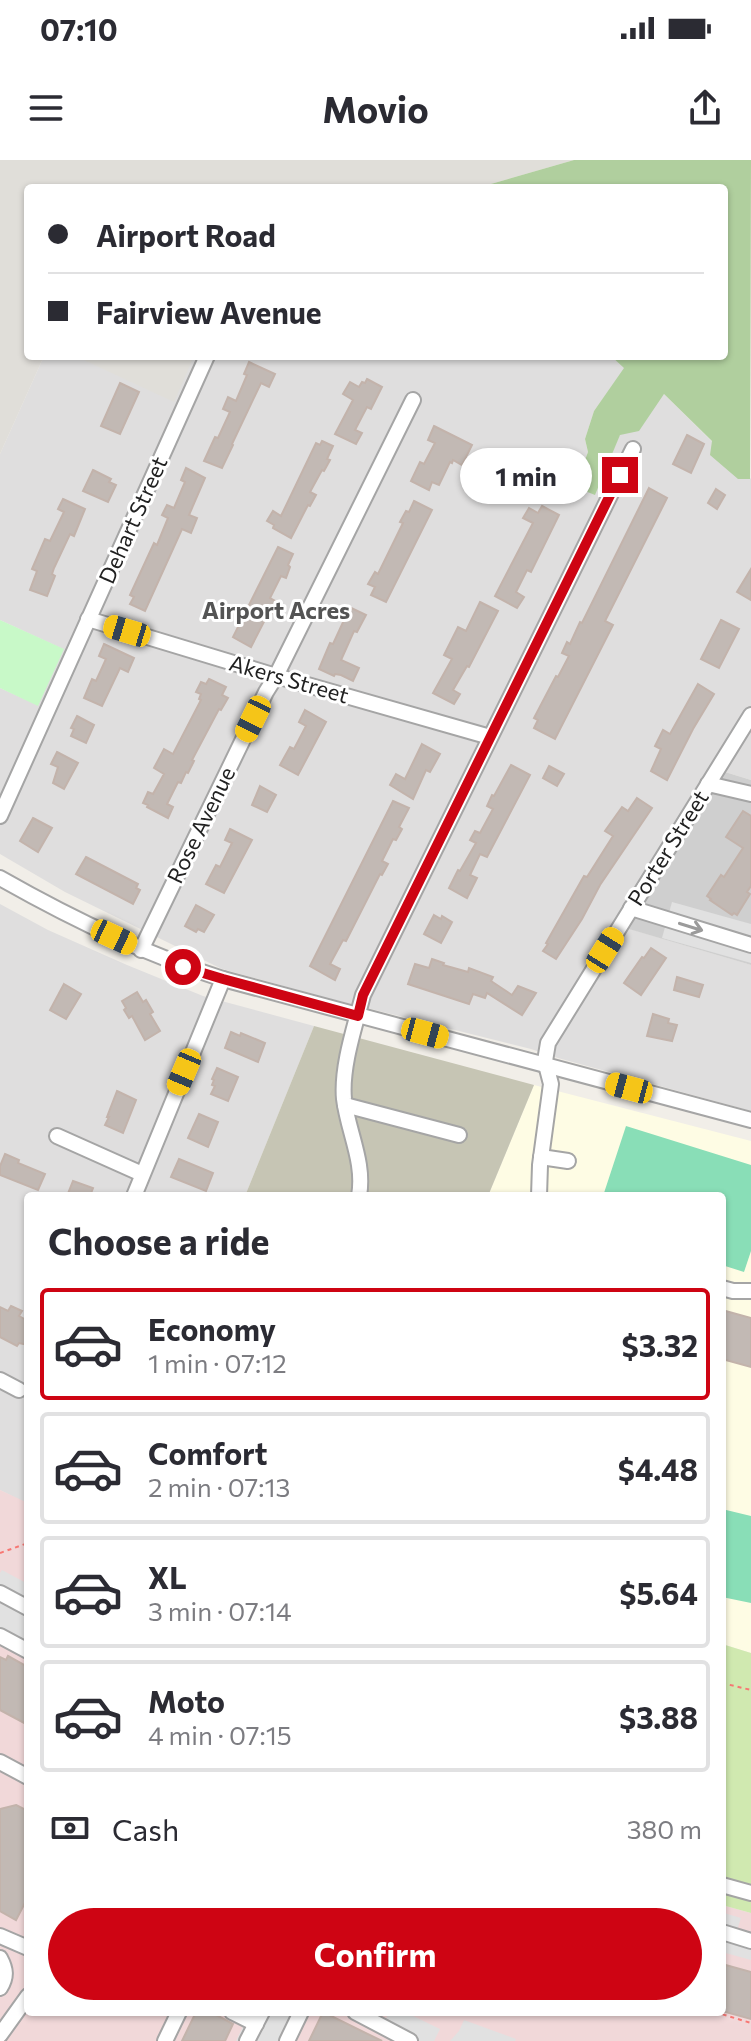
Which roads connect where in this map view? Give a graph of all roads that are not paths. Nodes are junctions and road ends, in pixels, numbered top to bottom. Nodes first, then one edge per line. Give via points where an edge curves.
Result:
1 (205, 360) edge
2 (413, 400) dead end
3 (633, 449) dead end
4 (88, 619) junction
5 (276, 676) junction
6 (751, 715) edge
7 (490, 737) junction
8 (708, 784) junction
9 (751, 794) edge
10 (0, 816) edge
11 (0, 878) edge
12 (631, 908) junction
13 (751, 945) edge
14 (141, 950) junction
15 (223, 979) junction
16 (358, 1016) junction
17 (547, 1066) junction
18 (345, 1105) junction
19 (751, 1120) edge
20 (459, 1135) dead end
21 (57, 1136) dead end
22 (541, 1157) junction
23 (568, 1161) dead end
24 (142, 1174) junction
25 (135, 1192) edge
26 (359, 1192) edge
27 (539, 1192) edge
28 (726, 1289) edge
29 (751, 1291) edge
30 (0, 1380) edge
31 (19, 1390) dead end
32 (0, 1593) edge
33 (24, 1606) edge
34 (0, 1636) edge
35 (24, 1649) edge
36 (0, 1762) edge
37 (24, 1775) edge
38 (726, 1886) edge
39 (751, 1893) edge
40 (726, 1933) edge
41 (0, 1936) edge
42 (751, 1941) edge
43 (24, 1946) edge
44 (0, 1958) edge
45 (2, 1985) edge
46 (24, 2001) edge
47 (177, 2016) edge
48 (299, 2016) edge
49 (363, 2016) edge
50 (259, 2018) edge
51 (0, 2035) edge
52 (165, 2041) edge
53 (247, 2041) edge
54 (287, 2041) edge
55 (410, 2041) edge

1 - 4 street, Dehart Street
2 - 5 street, Rose Avenue
3 - 7 street
4 - 5 street, Akers Street
4 - 10 street, Dehart Street
5 - 7 street, Akers Street
5 - 14 street, Rose Avenue
6 - 8 street, Porter Street
7 - 16 street via 363,995
8 - 9 street
8 - 12 street, Porter Street
11 - 14 street
12 -> 13 street
12 - 17 street, Porter Street via 548,1043
14 - 15 street
15 - 16 street
15 - 24 street
16 - 17 street
16 - 18 street via 344,1077
17 - 19 street
17 - 22 street, Porter Street via 551,1084
18 - 20 street
18 - 26 street via 360,1169
21 - 24 street
22 - 23 street
22 - 27 street, Porter Street
24 - 25 street
28 - 29 street
30 - 31 street
32 - 33 street
34 - 35 street
36 - 37 street
38 - 39 street
40 - 42 street
41 - 43 street
44 - 45 street via 6,1970
45 - 46 street
46 - 51 street
47 - 52 street
48 - 54 street
49 - 55 street
50 - 53 street

